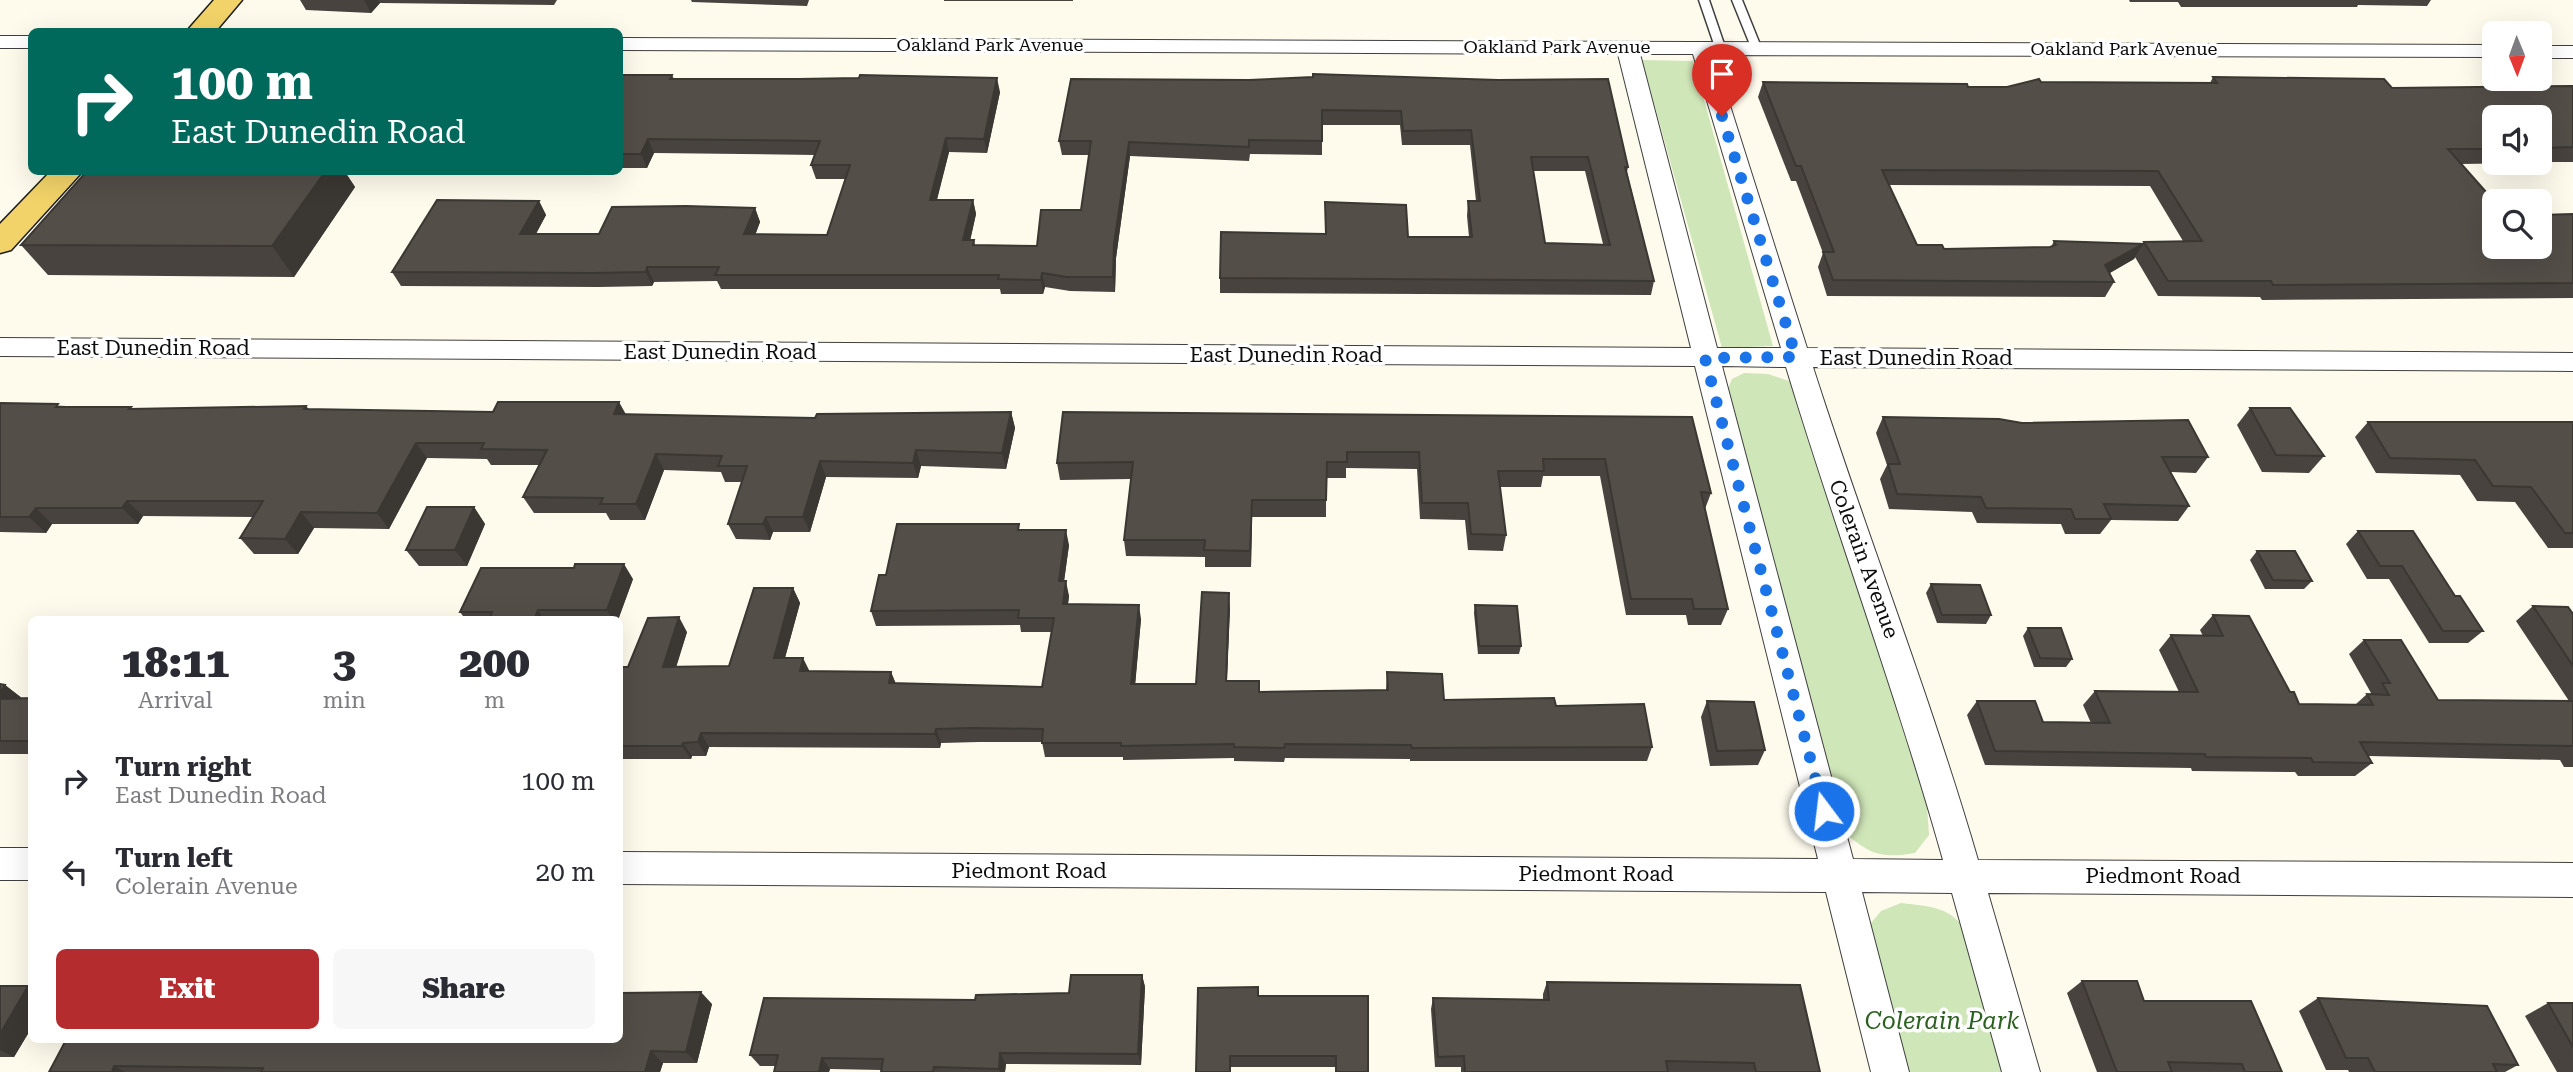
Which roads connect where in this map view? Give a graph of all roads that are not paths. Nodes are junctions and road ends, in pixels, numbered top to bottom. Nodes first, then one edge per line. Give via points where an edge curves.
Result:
1 (229, 0) edge
2 (1704, 0) edge
3 (1737, 0) edge
4 (203, 28) edge
5 (0, 42) edge
6 (28, 42) edge
7 (623, 44) edge
8 (1627, 47) junction
9 (1710, 47) junction
10 (1756, 47) junction
11 (2482, 51) edge
12 (2552, 52) edge
13 (2573, 52) edge
14 (64, 175) edge
15 (0, 243) edge
16 (0, 347) edge
17 (1796, 357) junction
18 (1705, 358) junction
19 (2573, 362) edge
20 (0, 864) edge
21 (28, 864) edge
22 (623, 869) edge
23 (1840, 875) junction
24 (1962, 876) junction
25 (2573, 880) edge
26 (1890, 1072) edge
27 (2021, 1072) edge

1 - 4 main road
2 - 9 lane
3 - 10 lane
5 - 6 street
7 - 8 street, Oakland Park Avenue
8 - 9 street, Oakland Park Avenue
8 - 18 street
9 - 10 street, Oakland Park Avenue
9 - 17 street, Colerain Avenue
10 - 11 street, Oakland Park Avenue
12 - 13 street
14 - 15 main road
16 - 18 street, East Dunedin Road
17 - 18 street, East Dunedin Road
17 - 19 street, East Dunedin Road
17 - 24 street, Colerain Avenue via 1842,503 1924,733
18 - 23 street
20 - 21 street
22 - 23 street, Piedmont Road
23 - 24 street, Piedmont Road
23 - 26 street
24 - 25 street, Piedmont Road
24 - 27 street, Colerain Avenue

